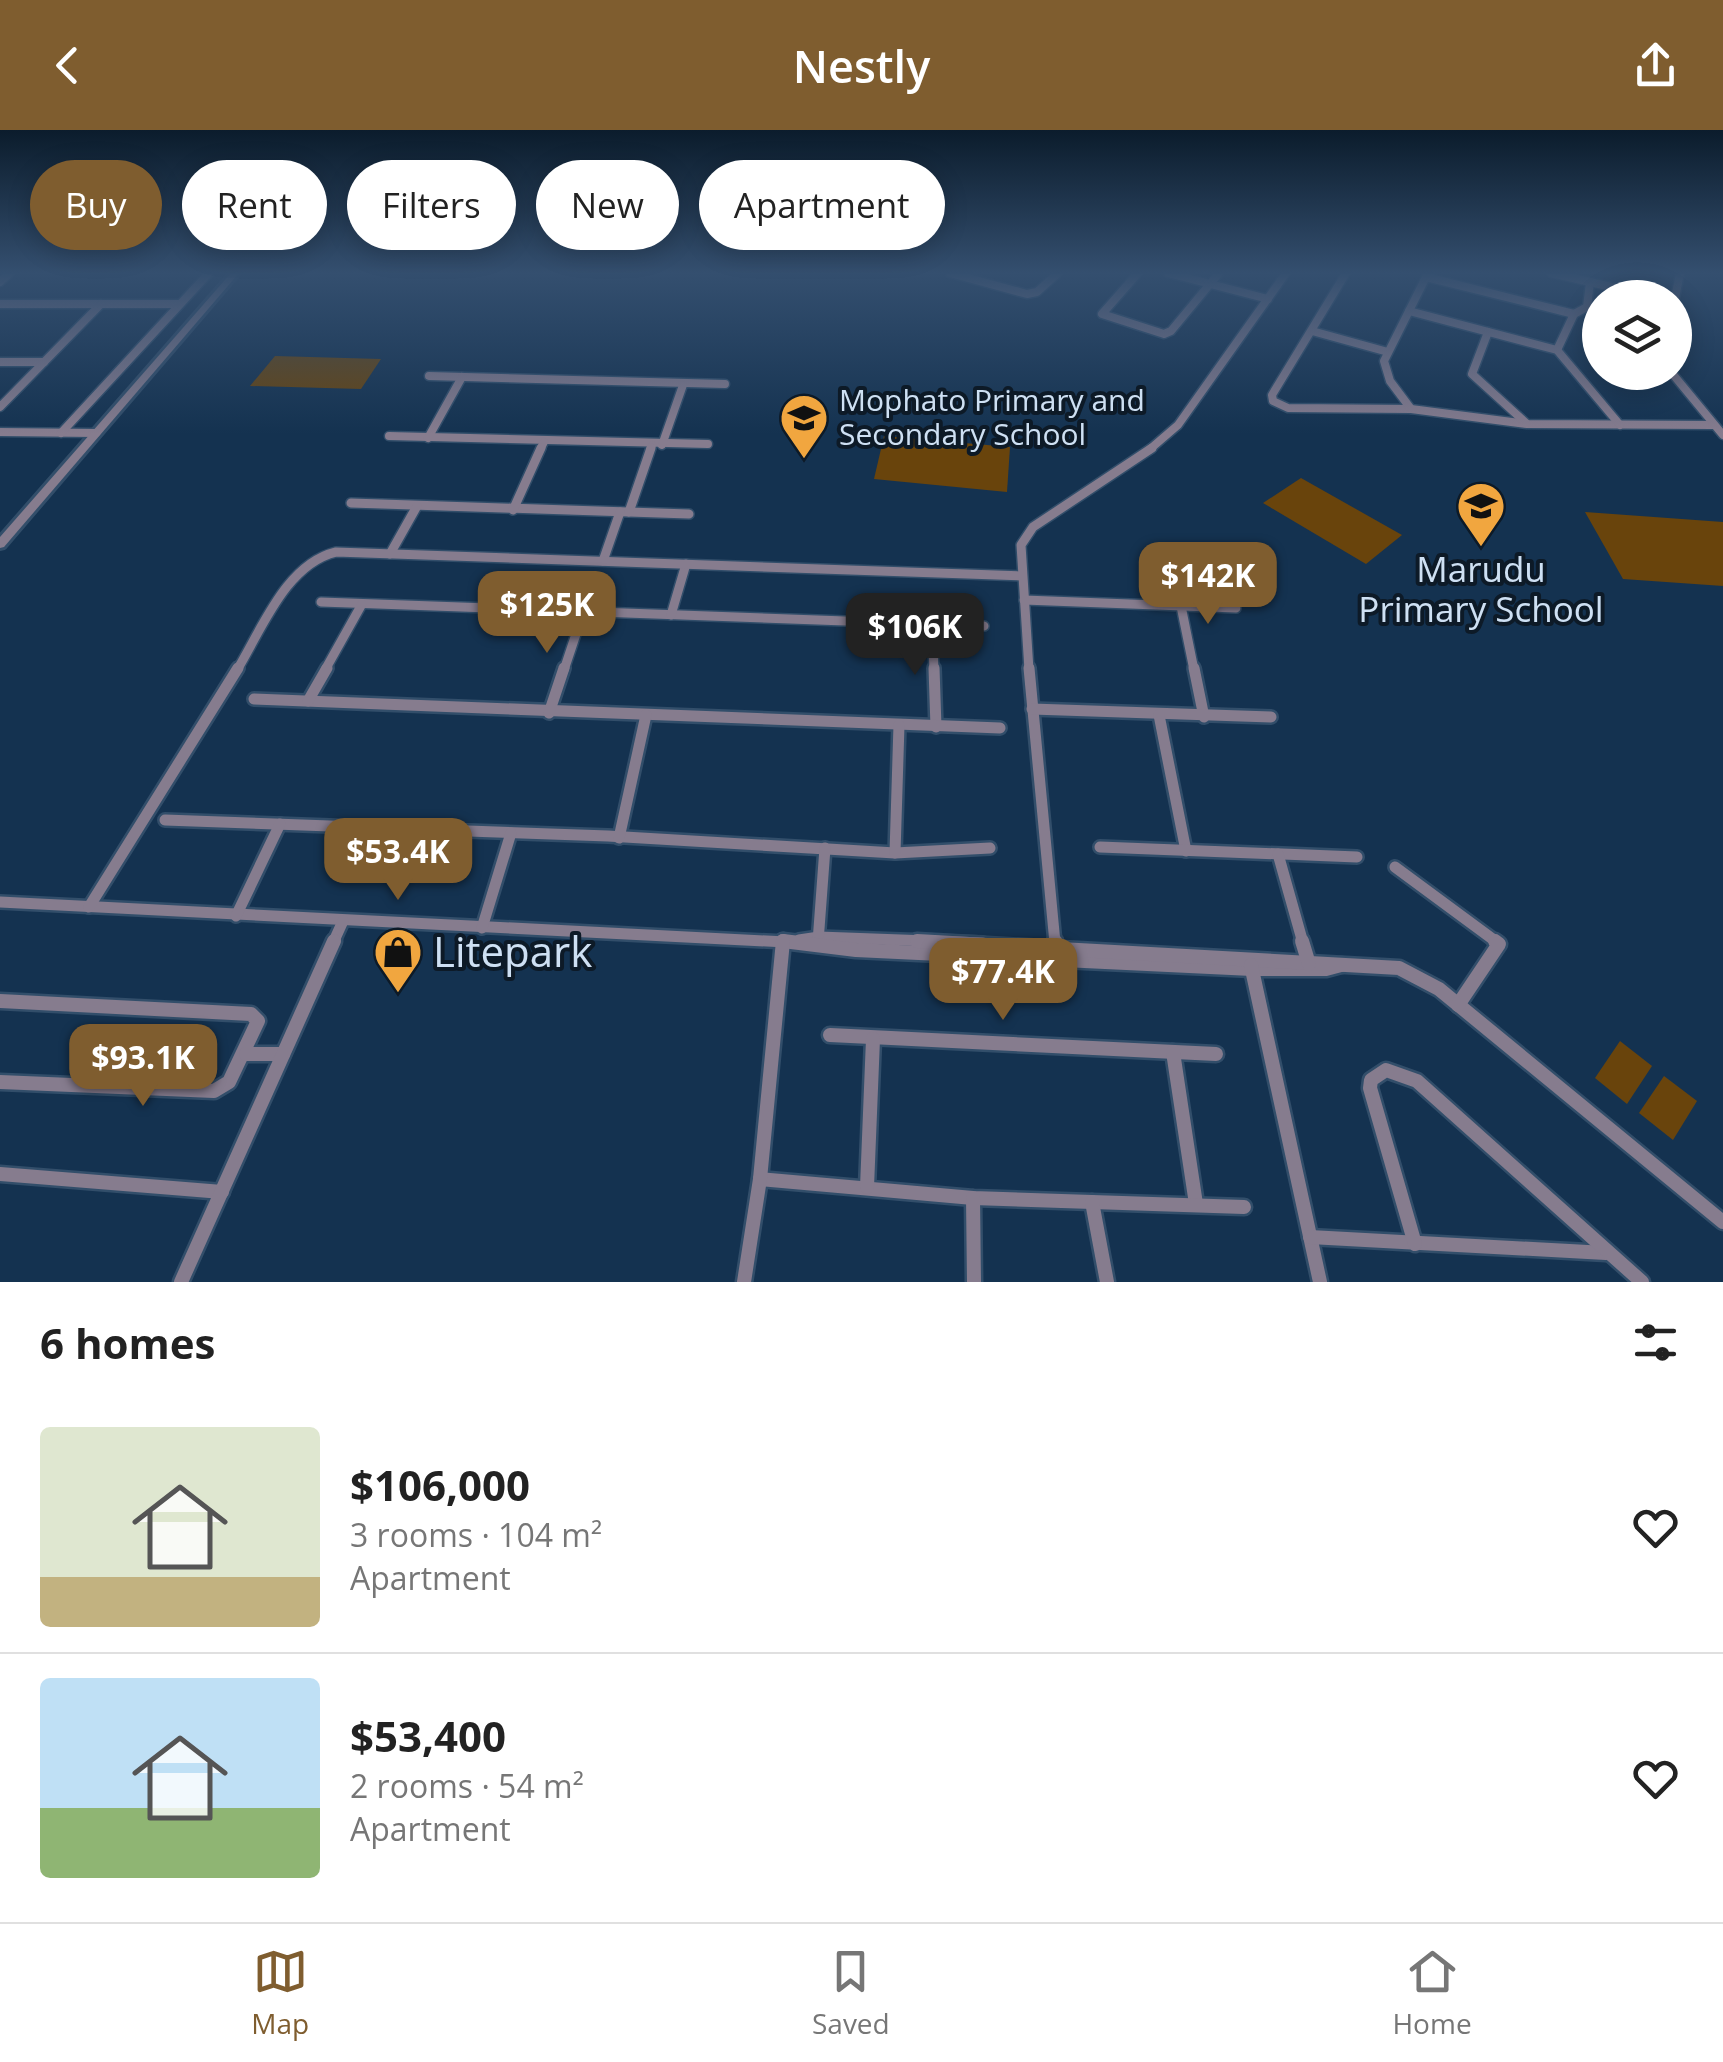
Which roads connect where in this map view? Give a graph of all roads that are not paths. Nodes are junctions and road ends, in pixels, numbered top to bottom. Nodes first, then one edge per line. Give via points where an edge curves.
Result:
1 (79, 327) edge
2 (158, 327) edge
3 (188, 327) edge
4 (1136, 327) edge
5 (1174, 327) edge
6 (1248, 327) edge
7 (1314, 327) edge
8 (1401, 327) edge
9 (1468, 327) edge
10 (1568, 327) edge
11 (1312, 331) junction
12 (1488, 332) junction
13 (1557, 350) junction
14 (1388, 352) junction
15 (0, 362) edge
16 (44, 362) junction
17 (429, 376) dead end
18 (462, 377) junction
19 (725, 384) dead end
20 (683, 385) junction
21 (1685, 390) edge
22 (0, 407) edge
23 (1411, 409) junction
24 (1527, 424) junction
25 (1620, 425) junction
26 (1713, 425) junction
27 (0, 432) edge
28 (61, 432) junction
29 (96, 433) junction
30 (1723, 434) edge
31 (389, 436) dead end
32 (428, 438) junction
33 (544, 442) junction
34 (708, 444) dead end
35 (657, 445) junction
36 (351, 504) dead end
37 (417, 506) junction
38 (512, 510) junction
39 (624, 512) junction
40 (689, 514) dead end
41 (0, 544) edge
42 (390, 554) junction
43 (604, 561) junction
44 (686, 564) junction
45 (1022, 576) junction
46 (1024, 600) junction
47 (321, 602) dead end
48 (362, 604) junction
49 (1181, 606) junction
50 (1236, 608) dead end
51 (583, 613) junction
52 (671, 615) junction
53 (932, 626) junction
54 (984, 626) dead end
55 (254, 699) dead end
56 (308, 701) junction
57 (1032, 709) junction
58 (549, 713) junction
59 (646, 715) junction
60 (1159, 715) junction
61 (1204, 717) junction
62 (1271, 717) dead end
63 (898, 726) junction
64 (936, 726) junction
65 (1000, 728) dead end
66 (165, 820) dead end
67 (280, 824) junction
68 (511, 833) junction
69 (619, 838) junction
70 (1100, 847) dead end
71 (824, 848) junction
72 (990, 848) dead end
73 (1186, 851) junction
74 (895, 853) junction
75 (1278, 854) junction
76 (1357, 857) dead end
77 (1395, 866) dead end
78 (2, 904) edge
79 (89, 907) junction
80 (236, 916) junction
81 (343, 921) junction
82 (482, 928) junction
83 (788, 941) junction
84 (818, 942) junction
85 (1057, 952) junction
86 (1251, 963) junction
87 (1309, 964) junction
88 (0, 1001) edge
89 (1458, 1005) junction
90 (830, 1035) dead end
91 (873, 1039) junction
92 (1173, 1052) junction
93 (246, 1054) junction
94 (283, 1054) junction
95 (1216, 1054) dead end
96 (0, 1082) edge
97 (0, 1174) edge
98 (760, 1179) junction
99 (867, 1187) junction
100 (222, 1192) junction
101 (972, 1198) junction
102 (1092, 1202) junction
103 (1196, 1204) junction
104 (1244, 1207) dead end
105 (1723, 1222) edge
106 (1310, 1237) junction
107 (1415, 1244) junction
108 (1608, 1253) junction
109 (181, 1282) edge
110 (744, 1282) edge
111 (974, 1282) edge
112 (1107, 1282) edge
113 (1320, 1282) edge
114 (1642, 1282) edge

1 - 16 street
2 - 28 street
3 - 29 street
4 - 5 street via 1160,334
6 - 45 street via 1162,440 1027,532
7 - 11 street
8 - 14 street
9 - 12 street
10 - 13 street
11 - 14 street
11 - 23 street via 1272,395 1274,403
12 - 13 street
12 - 24 street via 1473,378
13 - 25 street
14 - 23 street via 1386,373
15 - 16 street
16 - 22 street
17 - 18 street
18 - 20 street
18 - 32 street
19 - 20 street
20 - 35 street
21 - 26 street
23 - 24 street
24 - 25 street
25 - 26 street
26 - 30 street
27 - 28 street
28 - 29 street
29 - 41 street
31 - 32 street
32 - 33 street
33 - 35 street
33 - 38 street
34 - 35 street
35 - 39 street
36 - 37 street
37 - 38 street
37 - 42 street
38 - 39 street
39 - 40 street
39 - 43 street
42 - 43 street
42 - 79 street via 336,552 304,564
43 - 44 street
44 - 45 street
44 - 52 street
45 - 46 street
46 - 49 street
46 - 57 street
47 - 48 street
48 - 51 street
48 - 56 street
49 - 50 street
49 - 61 street
51 - 52 street
51 - 58 street
52 - 53 street
53 - 54 street
53 - 64 street
55 - 56 street
56 - 58 street
57 - 60 street
57 - 85 street
58 - 59 street
59 - 63 street
59 - 69 street
60 - 61 street
60 - 73 street
61 - 62 street
63 - 64 street
63 - 74 street
64 - 65 street
66 - 67 street
67 - 68 street
67 - 80 street
68 - 69 street
68 - 82 street
69 - 71 street
70 - 73 street
71 - 74 street
71 - 84 street
72 - 74 street
73 - 75 street
75 - 76 street
75 - 87 street
77 - 89 street via 1500,944
78 - 79 street
79 - 80 street
80 - 81 street
81 - 82 street
81 - 94 street
82 - 83 street
83 - 84 street
83 - 98 street
84 - 85 street
85 - 86 street
86 - 87 street
86 - 106 street
87 - 89 street via 1399,968
88 - 93 street via 251,1014 258,1021
89 - 105 street
90 - 91 street
91 - 92 street
91 - 99 street
92 - 95 street
92 - 103 street
93 - 94 street
93 - 96 street via 229,1082 214,1091
94 - 100 street
97 - 100 street
98 - 99 street
98 - 110 street
99 - 101 street
100 - 109 street
101 - 102 street
101 - 111 street
102 - 103 street
102 - 112 street
103 - 104 street
106 - 107 street
106 - 113 street
107 - 108 street
107 - 108 street via 1370,1088 1386,1070 1417,1081
108 - 114 street

